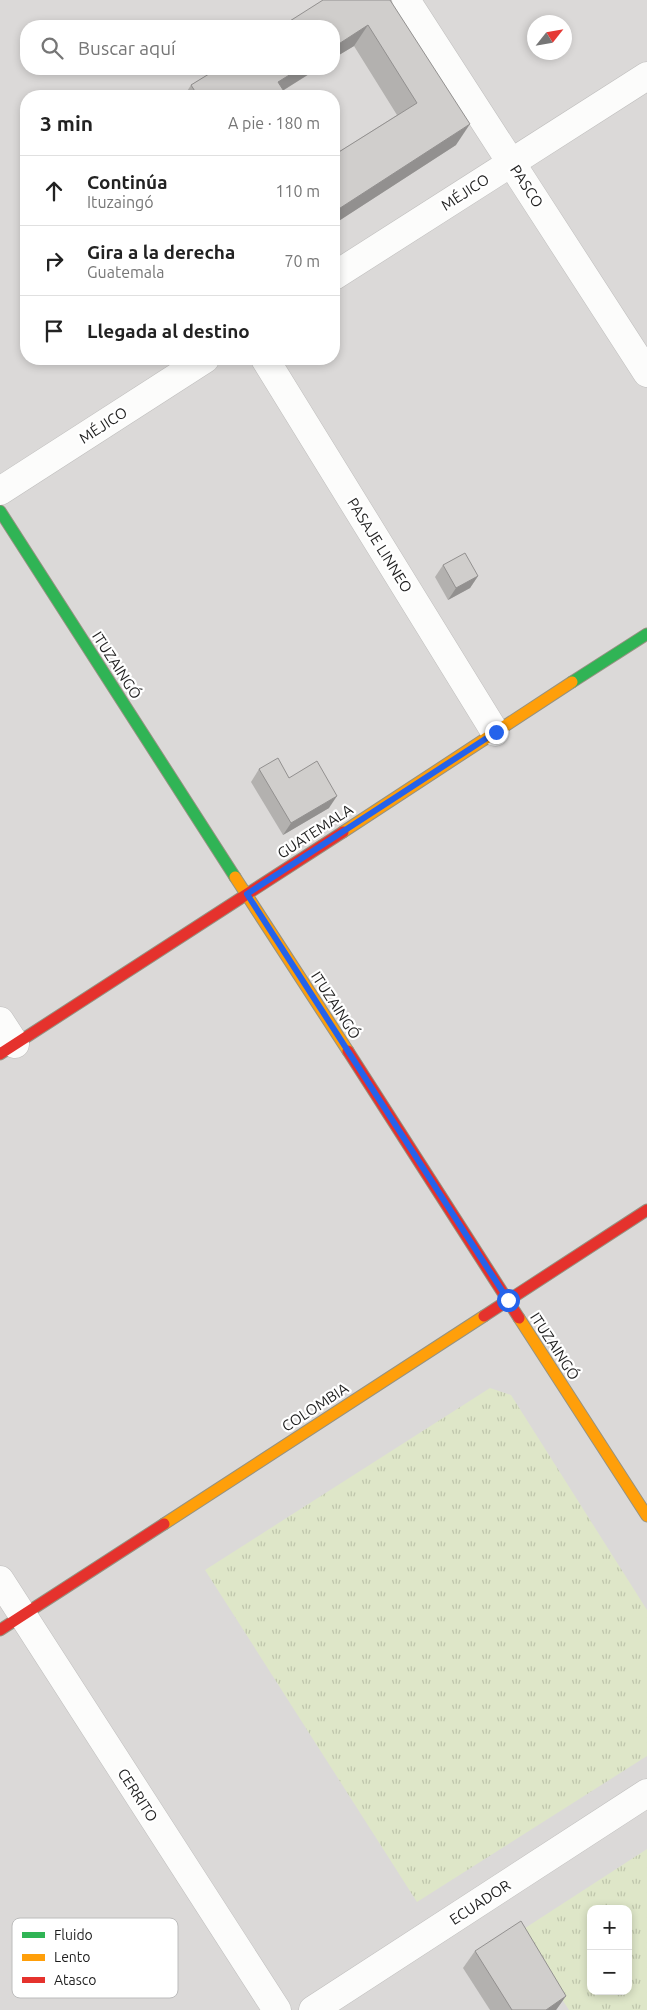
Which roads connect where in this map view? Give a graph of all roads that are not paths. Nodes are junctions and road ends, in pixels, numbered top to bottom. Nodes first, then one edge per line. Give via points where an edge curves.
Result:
1 (406, 0) edge
2 (647, 76) edge
3 (511, 162) junction
4 (340, 272) edge
5 (196, 365) edge
6 (269, 365) edge
7 (647, 373) edge
8 (0, 491) edge
9 (0, 511) edge
10 (647, 634) edge
11 (496, 732) junction
12 (247, 894) junction
13 (0, 1021) edge
14 (7, 1049) edge
15 (647, 1210) edge
16 (508, 1300) junction
17 (647, 1516) edge
18 (0, 1580) edge
19 (23, 1616) junction
20 (0, 1630) edge
21 (647, 1793) edge
22 (277, 2010) edge
23 (313, 2010) edge

1 - 3 street, PASCO
2 - 3 street, MÉJICO
3 - 4 street, MÉJICO
3 - 7 street, PASCO
5 - 8 street, MÉJICO
6 - 11 street, PASAJE LINNEO
9 - 12 street, ITUZAINGÓ
10 - 11 street, GUATEMALA
11 - 12 street, GUATEMALA
12 - 14 street, GUATEMALA
12 - 16 street, ITUZAINGÓ
13 - 14 street
15 - 16 street, COLOMBIA
16 - 17 street, ITUZAINGÓ
16 - 19 street, COLOMBIA
18 - 19 street, CERRITO
19 - 20 street, COLOMBIA
19 - 22 street, CERRITO
21 - 23 street, ECUADOR

